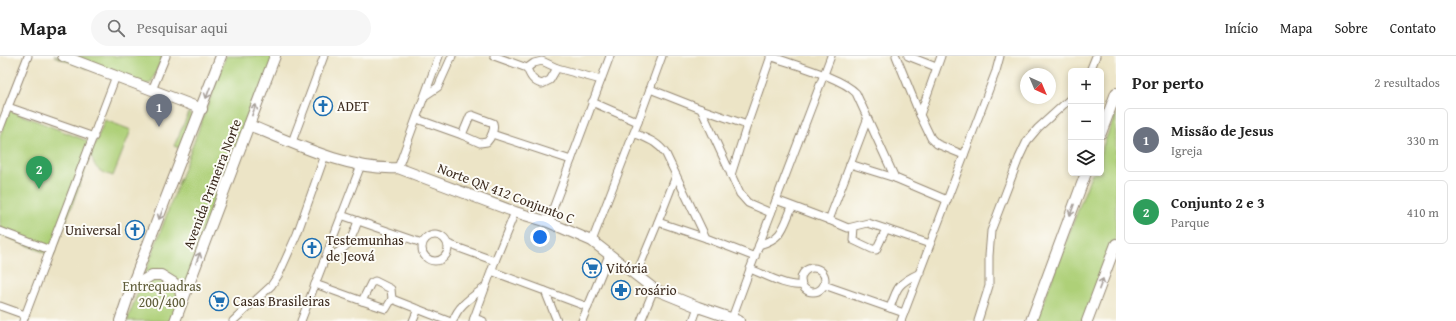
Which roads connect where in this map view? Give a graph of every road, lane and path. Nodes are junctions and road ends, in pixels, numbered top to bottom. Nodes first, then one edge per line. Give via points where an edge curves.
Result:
1 (28, 56) edge
2 (63, 56) edge
3 (166, 56) edge
4 (221, 56) edge
5 (275, 56) edge
6 (324, 56) edge
7 (439, 56) edge
8 (452, 56) edge
9 (610, 56) edge
10 (662, 56) edge
11 (771, 56) edge
12 (832, 56) edge
13 (896, 56) edge
14 (908, 56) edge
15 (941, 56) edge
16 (1000, 56) edge
17 (1096, 56) edge
18 (498, 57) edge
19 (78, 58) edge
20 (936, 67) junction
21 (526, 68) junction
22 (557, 68) junction
23 (1091, 68) edge
24 (824, 75) junction
25 (116, 76) junction
26 (601, 80) junction
27 (650, 89) junction
28 (152, 90) junction
29 (426, 94) junction
30 (1116, 94) edge
31 (1068, 101) edge
32 (592, 102) junction
33 (8, 107) junction
34 (202, 109) junction
35 (701, 109) junction
36 (2, 115) edge
37 (920, 115) junction
38 (416, 119) junction
39 (867, 120) junction
40 (638, 122) junction
41 (249, 125) junction
42 (747, 125) junction
43 (1104, 125) edge
44 (0, 128) edge
45 (634, 133) junction
46 (492, 134) junction
47 (462, 135) junction
48 (94, 137) junction
49 (292, 142) junction
50 (325, 155) junction
51 (964, 155) junction
52 (570, 160) junction
53 (850, 164) junction
54 (361, 165) junction
55 (398, 168) junction
56 (731, 175) junction
57 (676, 176) junction
58 (1085, 176) edge
59 (895, 178) junction
60 (776, 200) junction
61 (947, 200) junction
62 (792, 207) junction
63 (515, 212) junction
64 (771, 213) junction
65 (341, 215) junction
66 (829, 220) junction
67 (358, 221) junction
68 (548, 222) junction
69 (658, 222) junction
70 (854, 227) junction
71 (886, 229) junction
72 (0, 231) edge
73 (706, 238) junction
74 (592, 241) junction
75 (422, 243) junction
76 (448, 244) junction
77 (930, 244) junction
78 (1116, 244) edge
79 (759, 245) junction
80 (50, 250) junction
81 (609, 255) junction
82 (755, 257) junction
83 (324, 261) junction
84 (495, 261) junction
85 (750, 269) junction
86 (491, 271) junction
87 (920, 273) junction
88 (636, 275) junction
89 (315, 284) junction
90 (801, 285) junction
91 (824, 285) junction
92 (131, 288) junction
93 (485, 288) junction
94 (654, 289) junction
95 (545, 291) junction
96 (392, 299) junction
97 (182, 300) junction
98 (362, 301) junction
99 (0, 306) edge
100 (588, 307) junction
101 (698, 307) junction
102 (890, 308) junction
103 (418, 309) junction
104 (904, 313) junction
105 (24, 318) edge
106 (473, 319) edge
107 (736, 320) edge
108 (120, 321) edge
109 (175, 321) edge
110 (233, 321) edge
111 (301, 321) edge
112 (414, 321) edge
113 (448, 321) edge
114 (453, 321) edge
115 (483, 321) edge
116 (557, 321) edge
117 (582, 321) edge
118 (641, 321) edge
119 (693, 321) edge
120 (901, 321) edge
121 (978, 321) edge
122 (1031, 321) edge
123 (1087, 321) edge

1 - 33 street
2 - 19 main road
3 - 28 street
4 -> 34 main road
41 -> 5 main road, Avenida Primeira Norte
6 - 49 street
7 - 29 street
8 - 29 street via 438,87
9 - 26 street
10 - 27 street
11 - 24 street
11 - 42 street
12 - 24 street
13 - 37 street
14 - 20 street
15 - 20 street
16 - 51 street
17 - 23 street
18 - 21 street
19 - 25 main road
20 - 37 street
21 - 22 street via 542,61
21 - 22 street via 532,80 542,84 550,80
22 - 26 street
24 - 39 street via 856,93
24 - 60 street
25 - 28 main road
25 - 48 street
26 - 32 street
27 - 35 street
27 - 40 street
28 - 34 main road
29 - 38 street
30 - 43 main road
31 - 121 street via 1038,128 1027,141 1019,158 991,231 989,286
32 - 40 street
32 - 52 street
33 - 36 street
33 - 48 street
34 -> 92 main road
35 - 42 street
35 - 56 street
36 - 44 street
37 - 51 street via 933,141
38 - 47 street
38 - 55 street
39 - 53 street
39 - 59 street
40 - 45 street
41 - 49 main road, Norte QN 412 Conjunto C
97 -> 41 main road, Avenida Primeira Norte
42 - 56 street
45 - 57 street via 660,146
45 - 74 street
46 - 47 street via 489,141 484,143
46 - 47 street via 493,123 474,115 470,116
46 - 52 street
48 - 80 street
49 - 50 main road, Norte QN 412 Conjunto C
50 - 54 main road, Norte QN 412 Conjunto C
50 - 110 street via 297,234 279,274
51 - 61 street
52 - 68 street
53 - 59 street
53 - 66 street
54 - 55 main road, Norte QN 412 Conjunto C
54 - 65 street
55 - 63 main road, Norte QN 412 Conjunto C
56 - 64 street via 740,194 748,203
57 - 69 street
57 - 73 street
58 -> 122 main road
59 - 61 street
60 - 62 street
60 - 64 street
61 - 77 street
62 - 66 street
62 - 79 street via 781,233 770,242
63 - 68 main road, Norte QN 412 Conjunto C
63 - 84 street
64 - 79 street
65 - 67 street
65 - 83 street
66 - 70 street via 848,228
67 - 75 street
67 - 83 street via 343,250
68 - 74 main road, Norte QN 412 Conjunto C
69 - 73 street
69 - 88 street
70 - 71 street via 868,223
70 - 71 street via 852,240 876,250
71 - 77 street
72 - 80 street
73 - 82 street
74 - 81 main road, Norte QN 412 Conjunto C
75 - 76 street via 425,238 436,234
75 - 76 street via 422,254 431,261 442,259 446,255
76 - 84 street
77 - 87 street
123 -> 78 main road
79 - 82 street
80 - 105 street
81 - 88 main road, Norte QN 412 Conjunto C
81 - 100 street
82 - 85 street
83 - 89 street
84 - 86 street
85 - 90 street via 788,284
85 - 107 street
86 - 93 street
86 - 95 street
87 - 102 street via 899,285
87 - 104 street
88 - 94 main road, Norte QN 412 Conjunto C
89 - 98 street
89 - 111 street
90 - 91 street via 813,293
90 - 91 street via 801,275 805,270 815,268 824,274
91 - 102 street
92 - 97 main road via 152,276 161,275 180,290
92 - 108 main road
93 - 106 street
93 - 114 street via 465,302
94 - 101 main road, Norte QN 412 Conjunto C
94 - 118 street
95 - 100 street
95 - 116 street
96 - 98 street via 386,309
96 - 98 street via 391,290 375,281 371,283
96 - 103 street
97 - 109 main road, Avenida Primeira Norte
99 - 105 street
100 - 117 street
101 - 107 main road, Norte QN 412 Conjunto C
101 - 119 street
102 - 104 street
103 - 112 street
103 - 113 street
104 - 120 street
106 - 115 street

